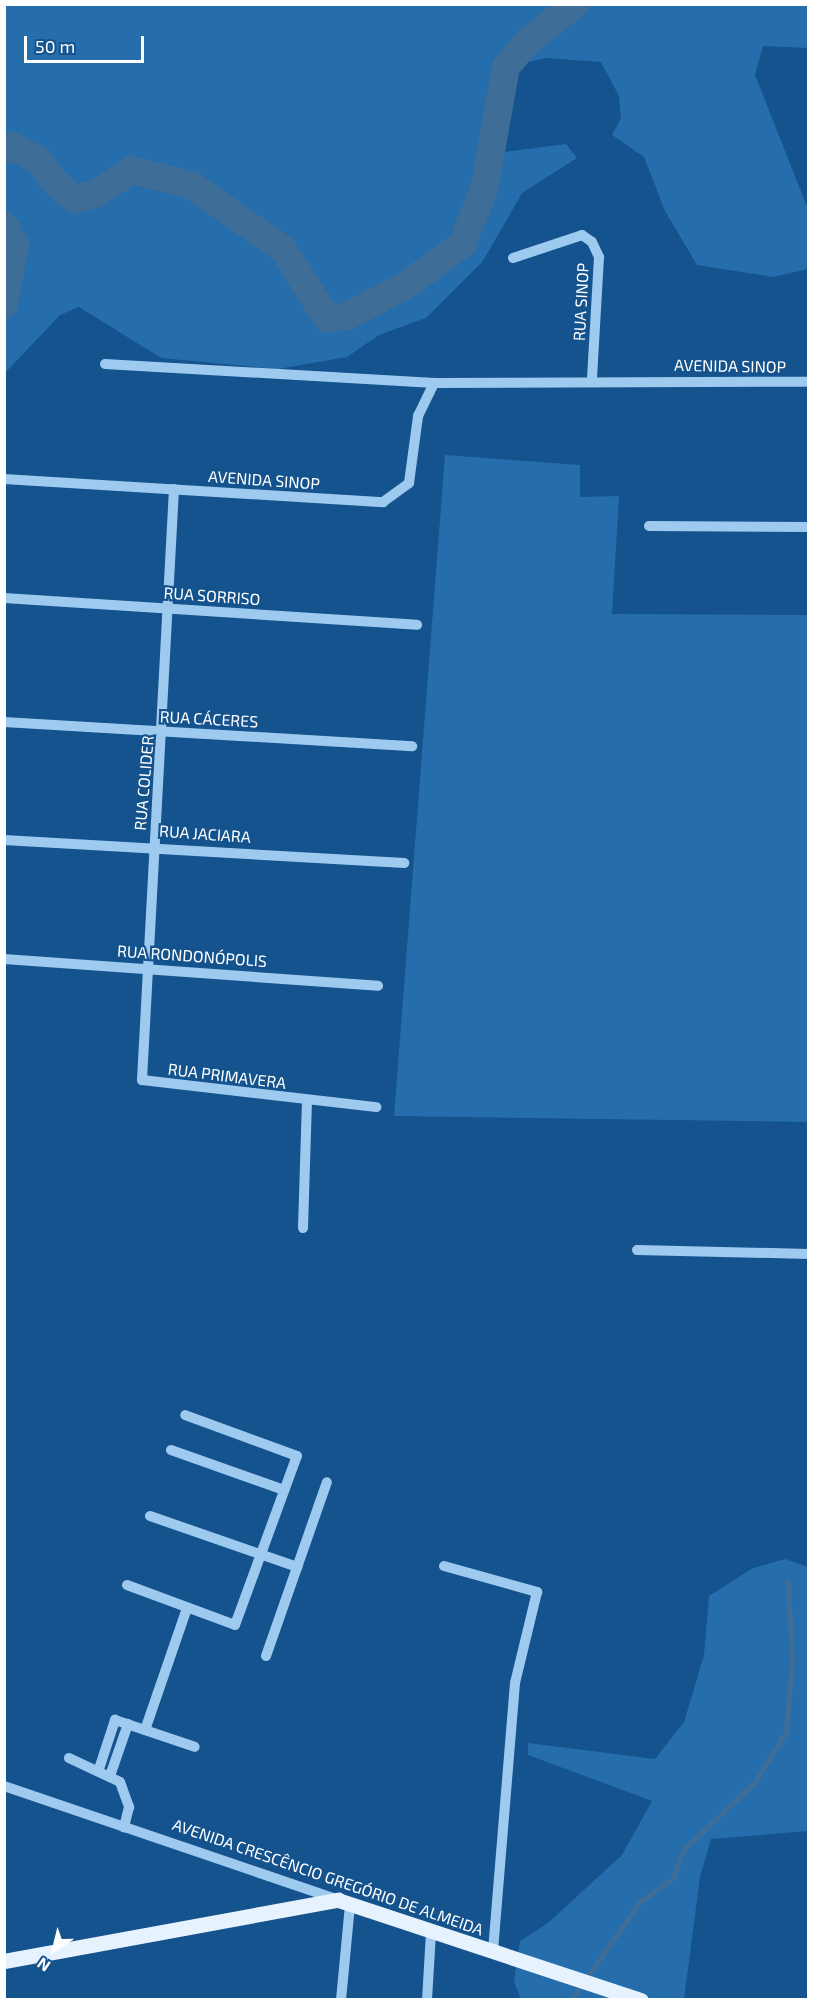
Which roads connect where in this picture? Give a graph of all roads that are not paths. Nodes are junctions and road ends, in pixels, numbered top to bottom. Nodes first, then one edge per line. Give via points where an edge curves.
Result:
1 (513, 258) dead end
2 (105, 364) dead end
3 (592, 378) junction
4 (808, 382) edge
5 (434, 383) junction
6 (4, 479) edge
7 (174, 489) junction
8 (649, 526) dead end
9 (808, 527) edge
10 (4, 598) edge
11 (170, 608) junction
12 (417, 625) dead end
13 (4, 722) edge
14 (163, 731) junction
15 (412, 746) dead end
16 (4, 840) edge
17 (154, 845) junction
18 (404, 862) dead end
19 (4, 959) edge
20 (147, 967) junction
21 (378, 986) dead end
22 (142, 1080) joint
23 (308, 1101) junction
24 (376, 1107) dead end
25 (303, 1228) dead end
26 (637, 1250) dead end
27 (808, 1254) edge
28 (185, 1415) dead end
29 (171, 1450) dead end
30 (327, 1482) dead end
31 (284, 1490) junction
32 (150, 1516) dead end
33 (261, 1554) junction
34 (444, 1566) dead end
35 (297, 1567) junction
36 (127, 1585) dead end
37 (188, 1608) junction
38 (266, 1656) dead end
39 (128, 1724) junction
40 (145, 1730) junction
41 (195, 1748) dead end
42 (69, 1758) dead end
43 (99, 1768) junction
44 (111, 1773) junction
45 (4, 1786) edge
46 (124, 1827) junction
47 (344, 1903) junction
48 (431, 1932) junction
49 (493, 1952) junction
50 (4, 1961) edge
51 (341, 2000) edge
52 (427, 2000) edge
53 (641, 2000) edge

1 - 3 street, RUA SINOP via 582,235 592,242 600,257
2 - 5 street, AVENIDA SINOP
3 - 4 street, AVENIDA SINOP
3 - 5 street, AVENIDA SINOP
5 - 7 street, AVENIDA SINOP via 418,416 409,483 394,499 383,502
6 - 7 street, AVENIDA SINOP
7 - 11 street, RUA COLIDER
8 - 9 street
10 - 11 street, RUA SORRISO
11 - 12 street, RUA SORRISO
11 - 14 street, RUA COLIDER
13 - 14 street, RUA CÁCERES
14 - 15 street, RUA CÁCERES
14 - 17 street, RUA COLIDER
16 - 17 street, RUA JACIARA
17 - 18 street, RUA JACIARA
17 - 20 street, RUA COLIDER
19 - 20 street, RUA RONDONÓPOLIS
20 - 21 street, RUA RONDONÓPOLIS
20 - 22 street, RUA COLIDER
22 - 23 street, RUA PRIMAVERA
23 - 24 street, RUA PRIMAVERA
23 - 25 street, RUA PRIMAVERA
26 - 27 street
28 - 31 street via 297,1456
29 - 31 street
30 - 35 street
31 - 33 street
32 - 33 street
33 - 35 street
33 - 37 street via 235,1625
34 - 49 street via 537,1592 515,1683
35 - 38 street
36 - 37 street
37 - 40 street
39 - 40 street
39 - 43 street via 115,1720
39 - 44 street
40 - 41 street
42 - 43 street
43 - 44 street
44 - 46 street via 129,1807
45 - 46 street, AVENIDA CRESCÊNCIO GREGÓRIO DE ALMEIDA
46 - 47 street, AVENIDA CRESCÊNCIO GREGÓRIO DE ALMEIDA
47 - 48 main road, AVENIDA CRESCÊNCIO GREGÓRIO DE ALMEIDA
47 - 50 main road
47 - 51 street
48 - 49 main road, AVENIDA CRESCÊNCIO GREGÓRIO DE ALMEIDA
48 - 52 street
49 - 53 main road, AVENIDA CRESCÊNCIO GREGÓRIO DE ALMEIDA

